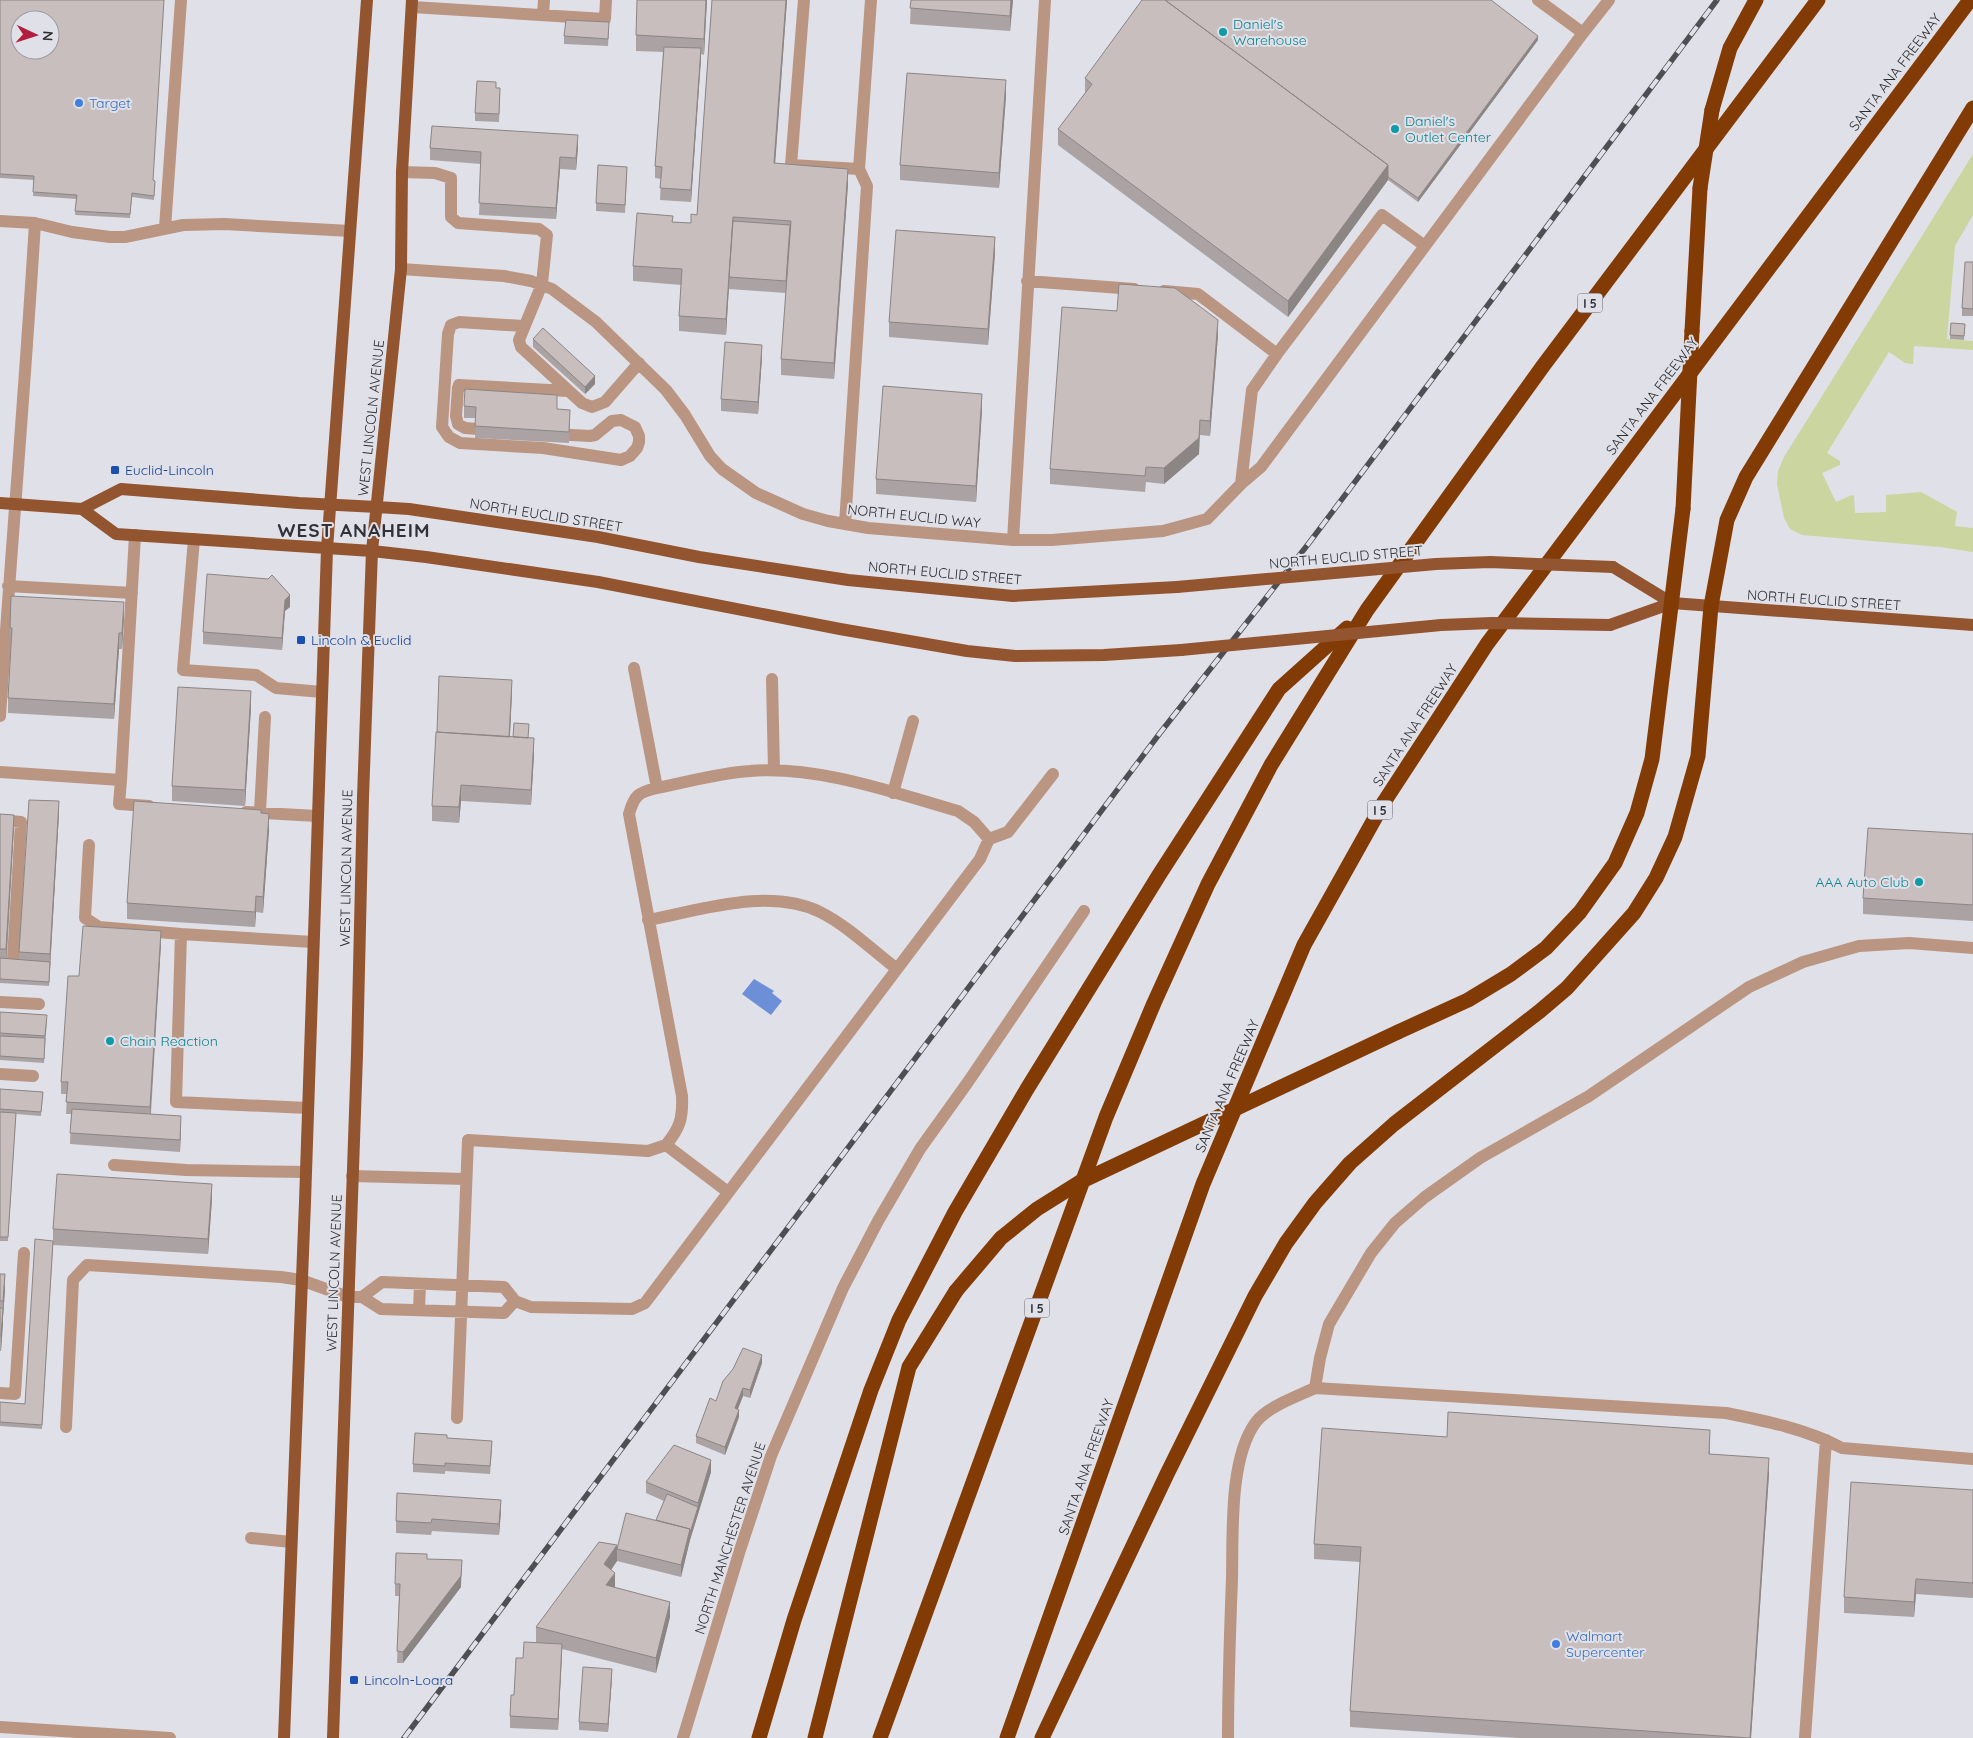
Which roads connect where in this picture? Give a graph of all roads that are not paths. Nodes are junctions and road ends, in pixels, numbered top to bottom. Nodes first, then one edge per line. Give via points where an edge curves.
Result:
1 (181, 0) edge
2 (367, 0) edge
3 (544, 0) edge
4 (606, 0) edge
5 (804, 0) edge
6 (871, 0) edge
7 (1044, 0) edge
8 (1538, 0) edge
9 (1610, 0) edge
10 (1756, 0) edge
11 (1818, 0) edge
12 (1970, 0) edge
13 (412, 3) edge
14 (543, 15) junction
15 (1583, 34) junction
16 (1973, 108) edge
17 (860, 169) junction
18 (402, 172) junction
19 (0, 221) edge
20 (35, 223) junction
21 (165, 228) junction
22 (350, 232) junction
23 (1425, 246) junction
24 (401, 269) junction
25 (1027, 281) junction
26 (542, 284) junction
27 (523, 326) junction
28 (1277, 354) junction
29 (639, 363) junction
30 (568, 391) junction
31 (499, 431) edge
32 (537, 433) edge
33 (1241, 484) junction
34 (0, 503) edge
35 (16, 504) junction
36 (330, 505) junction
37 (377, 507) junction
38 (82, 509) junction
39 (846, 524) junction
40 (136, 534) junction
41 (194, 539) junction
42 (1013, 540) junction
43 (327, 549) junction
44 (372, 551) junction
45 (8, 586) junction
46 (132, 593) junction
47 (1672, 603) junction
48 (1711, 606) junction
49 (1367, 610) junction
50 (1973, 625) edge
51 (634, 668) dead end
52 (1, 676) edge
53 (772, 679) dead end
54 (322, 692) junction
55 (0, 716) edge
56 (266, 717) dead end
57 (913, 721) dead end
58 (774, 770) junction
59 (0, 772) edge
60 (1054, 774) dead end
61 (121, 780) junction
62 (656, 788) junction
63 (893, 793) junction
64 (166, 807) edge
65 (232, 811) edge
66 (260, 812) junction
67 (317, 816) junction
68 (0, 820) edge
69 (989, 839) junction
70 (89, 845) dead end
71 (1084, 911) dead end
72 (648, 920) junction
73 (181, 934) junction
74 (313, 942) junction
75 (1973, 948) edge
76 (13, 960) edge
77 (897, 969) junction
78 (0, 1002) edge
79 (38, 1004) dead end
80 (0, 1074) edge
81 (33, 1076) dead end
82 (308, 1108) junction
83 (666, 1145) junction
84 (114, 1165) dead end
85 (306, 1172) junction
86 (352, 1176) junction
87 (466, 1179) junction
88 (728, 1192) junction
89 (24, 1253) dead end
90 (301, 1280) junction
91 (420, 1284) junction
92 (462, 1286) junction
93 (348, 1297) junction
94 (362, 1297) junction
95 (515, 1301) junction
96 (419, 1310) junction
97 (461, 1311) junction
98 (1315, 1388) junction
99 (0, 1393) edge
100 (457, 1418) dead end
101 (66, 1427) dead end
102 (1826, 1440) junction
103 (1973, 1459) edge
104 (251, 1538) dead end
105 (291, 1542) junction
106 (0, 1727) edge
107 (88, 1735) edge
108 (125, 1736) edge
109 (170, 1738) edge
110 (284, 1738) edge
111 (333, 1738) edge
112 (683, 1738) edge
113 (759, 1738) edge
114 (815, 1738) edge
115 (880, 1738) edge
116 (1007, 1738) edge
117 (1042, 1738) edge
118 (1228, 1738) edge
119 (1805, 1738) edge

1 - 21 street
2 - 22 main road, WEST LINCOLN AVENUE
3 - 14 street
4 - 14 street via 605,19
5 - 17 street via 791,165
6 - 17 street
7 - 25 street
8 - 15 street
9 - 15 street, NORTH EUCLID WAY
10 - 47 highway, bridge via 1730,48 1712,110 1704,156 1683,509
11 - 49 highway, I 5 via 1543,366
12 - 116 highway, SANTA ANA FREEWAY / I 5 via 1487,644 1384,802 1304,945 1203,1184
13 - 14 street
13 - 18 main road, WEST LINCOLN AVENUE
15 - 23 street, NORTH EUCLID WAY
16 - 48 highway via 1746,477 1727,520
17 - 39 street via 867,186
18 - 24 main road, WEST LINCOLN AVENUE
18 - 26 street via 434,173 451,178 451,217 458,223 539,229 547,235
19 - 20 street
20 - 21 street via 110,237
20 - 35 street
21 - 22 street via 224,224
22 - 36 main road, WEST LINCOLN AVENUE
23 - 28 street via 1382,215
23 - 33 street, NORTH EUCLID WAY via 1261,467
24 - 26 street, NORTH EUCLID WAY via 486,274
24 - 37 main road, WEST LINCOLN AVENUE
25 - 28 street via 1198,294
25 - 42 street
26 - 27 street
26 - 29 street, NORTH EUCLID WAY via 574,304
27 - 30 street via 519,340 521,347
27 - 32 street via 459,322 451,325 442,420 442,427 449,437 460,443 543,448 616,460 630,456 639,442 638,431 622,420 612,421 590,436
28 - 33 street via 1252,390
29 - 30 street via 599,406 586,406
29 - 39 street, NORTH EUCLID WAY via 676,401 700,441 722,469 756,494 778,504 803,514
30 - 31 street via 460,385 458,424 471,429
33 - 42 street, NORTH EUCLID WAY via 1207,519 1163,532
34 - 35 main road
35 - 38 main road
35 - 45 street
36 - 37 main road, NORTH EUCLID STREET
36 - 38 main road, NORTH EUCLID STREET via 121,489
36 - 43 main road, WEST LINCOLN AVENUE
37 - 44 main road, WEST LINCOLN AVENUE
37 - 47 main road, NORTH EUCLID STREET, bridge via 598,536 699,557 848,580 1013,596 1177,587 1490,562 1613,567
38 - 40 main road, NORTH EUCLID STREET via 116,534
39 - 42 street, NORTH EUCLID WAY
40 - 41 main road, NORTH EUCLID STREET
40 - 46 street
41 - 43 main road, NORTH EUCLID STREET
41 - 54 street via 183,670 256,675 276,688
43 - 44 main road, NORTH EUCLID STREET
43 - 54 main road, WEST LINCOLN AVENUE
44 - 47 main road, NORTH EUCLID STREET, bridge via 598,582 953,650 1015,656 1181,650 1441,625 1610,625
44 - 86 main road, WEST LINCOLN AVENUE
45 - 46 street
45 - 52 street
46 - 61 street
47 - 48 main road, NORTH EUCLID STREET
47 - 114 highway, bridge via 1652,760 1637,813 1615,863 1580,912 1546,948 1468,1000 1080,1182 1037,1209 1001,1238 956,1291 909,1367
48 - 50 main road, NORTH EUCLID STREET
48 - 117 highway via 1698,756 1675,837 1656,878 1634,913 1568,988 1394,1124 1350,1163 1286,1243 1255,1296 1162,1483
49 - 113 highway via 1280,690 1159,875 955,1212 898,1320 871,1390 794,1620
49 - 115 highway, I 5 via 1271,765 1208,884 1154,1003 1106,1118
51 - 62 street
52 - 55 street
53 - 58 street
54 - 67 main road, WEST LINCOLN AVENUE
56 - 66 street
57 - 63 street
58 - 62 street via 749,771
58 - 63 street via 835,778
59 - 61 street
60 - 69 street via 1008,832
61 - 64 street via 119,804
62 - 72 street via 644,791 634,799 629,814
63 - 69 street via 958,811 974,822
65 - 66 street
66 - 67 street
67 - 74 main road, WEST LINCOLN AVENUE
68 - 76 street via 21,822
69 - 77 street via 980,859
70 - 73 street via 85,918 98,927
71 - 112 street, NORTH MANCHESTER AVENUE via 920,1149 843,1288 757,1498
72 - 77 street via 749,901 785,901 834,919
72 - 83 street via 682,1096 683,1114 677,1131
73 - 74 street
73 - 82 street via 176,1102
74 - 82 main road, WEST LINCOLN AVENUE
75 - 98 street via 1909,943 1859,946 1778,972 1749,987 1589,1096 1480,1158 1419,1202 1395,1223 1371,1253 1329,1324
77 - 88 street
78 - 79 street
80 - 81 street
82 - 85 main road, WEST LINCOLN AVENUE
83 - 87 street via 648,1151 468,1140
83 - 88 street
84 - 85 street
85 - 90 main road, WEST LINCOLN AVENUE
86 - 87 street
86 - 93 main road, WEST LINCOLN AVENUE
87 - 92 street
88 - 95 street via 645,1303 632,1309 531,1306
89 - 99 street via 15,1394
90 - 93 street
90 - 101 street via 87,1265 73,1280
90 - 105 main road, WEST LINCOLN AVENUE
91 - 92 street
91 - 94 street via 382,1282
91 - 96 street
92 - 95 street via 504,1287
92 - 97 street
93 - 94 street
93 - 111 main road, WEST LINCOLN AVENUE
94 - 96 street via 381,1309
95 - 97 street via 504,1312
96 - 97 street
97 - 100 street
98 - 102 street via 1726,1413 1775,1422
98 - 118 street via 1282,1403 1257,1421 1244,1445 1235,1490
102 - 103 street via 1842,1448
102 - 119 street
104 - 105 street
105 - 110 main road, WEST LINCOLN AVENUE
106 - 107 street
107 - 108 street
108 - 109 street

